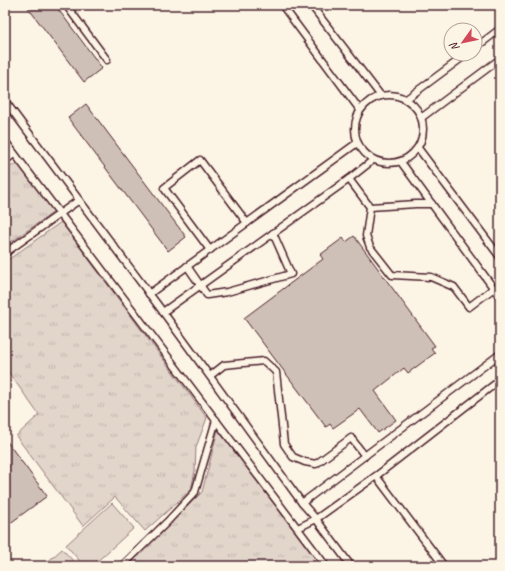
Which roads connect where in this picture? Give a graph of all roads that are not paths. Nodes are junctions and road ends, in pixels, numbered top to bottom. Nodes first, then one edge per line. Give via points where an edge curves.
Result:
1 (66, 5) edge
2 (282, 5) edge
3 (311, 5) edge
4 (500, 29) edge
5 (483, 42) edge
6 (500, 59) edge
7 (107, 60) dead end
8 (456, 62) edge
9 (381, 96) junction
10 (406, 100) junction
11 (5, 101) edge
12 (360, 110) junction
13 (421, 118) junction
14 (5, 141) edge
15 (357, 143) junction
16 (418, 148) junction
17 (14, 154) junction
18 (373, 160) junction
19 (5, 161) edge
20 (402, 162) junction
21 (349, 179) junction
22 (79, 200) junction
23 (432, 204) junction
24 (370, 207) junction
25 (60, 214) junction
26 (248, 223) junction
27 (273, 233) junction
28 (210, 250) junction
29 (5, 254) edge
30 (500, 257) edge
31 (187, 266) junction
32 (200, 285) junction
33 (494, 288) junction
34 (149, 294) junction
35 (500, 297) edge
36 (163, 312) junction
37 (500, 354) edge
38 (210, 376) junction
39 (500, 380) edge
40 (216, 420) junction
41 (365, 456) junction
42 (376, 476) junction
43 (302, 504) junction
44 (316, 519) junction
45 (298, 528) junction
46 (122, 566) edge
47 (326, 566) edge
48 (351, 566) edge
49 (444, 566) edge

1 - 7 lane
2 - 12 lane
3 - 9 lane
4 - 5 lane
6 - 13 lane
8 - 10 lane
9 - 10 lane via 389,95
9 - 12 lane via 370,100
10 - 13 lane via 415,107
11 - 22 lane
12 - 15 lane via 355,121 354,133
13 - 16 lane via 422,140
14 - 17 lane
15 - 18 lane
15 - 26 lane
16 - 20 lane via 412,156
16 - 30 lane
17 - 19 lane
17 - 25 lane
18 - 20 lane via 384,164
18 - 21 lane
20 - 23 lane
21 - 24 lane
21 - 27 lane
22 - 25 lane
22 - 34 lane
23 - 24 lane
23 - 33 lane
24 - 33 lane via 366,236 370,247 392,275 431,277 454,287 469,306
25 - 29 lane
25 - 40 lane
26 - 28 lane
26 - 28 lane via 200,160 164,188
27 - 32 lane
27 - 32 lane via 291,274 227,292 206,295
28 - 31 lane
31 - 32 lane
31 - 34 lane
32 - 36 lane
33 - 35 lane
34 - 36 lane
36 - 38 lane
37 - 41 lane
38 - 41 lane via 224,365 264,361 276,372 284,444 293,457 316,464 351,438
38 - 43 lane
39 - 42 lane
40 - 45 lane
40 - 46 lane via 195,492
41 - 43 lane
42 - 44 lane
42 - 49 lane
43 - 44 lane
44 - 45 lane
44 - 48 lane
45 - 47 lane

